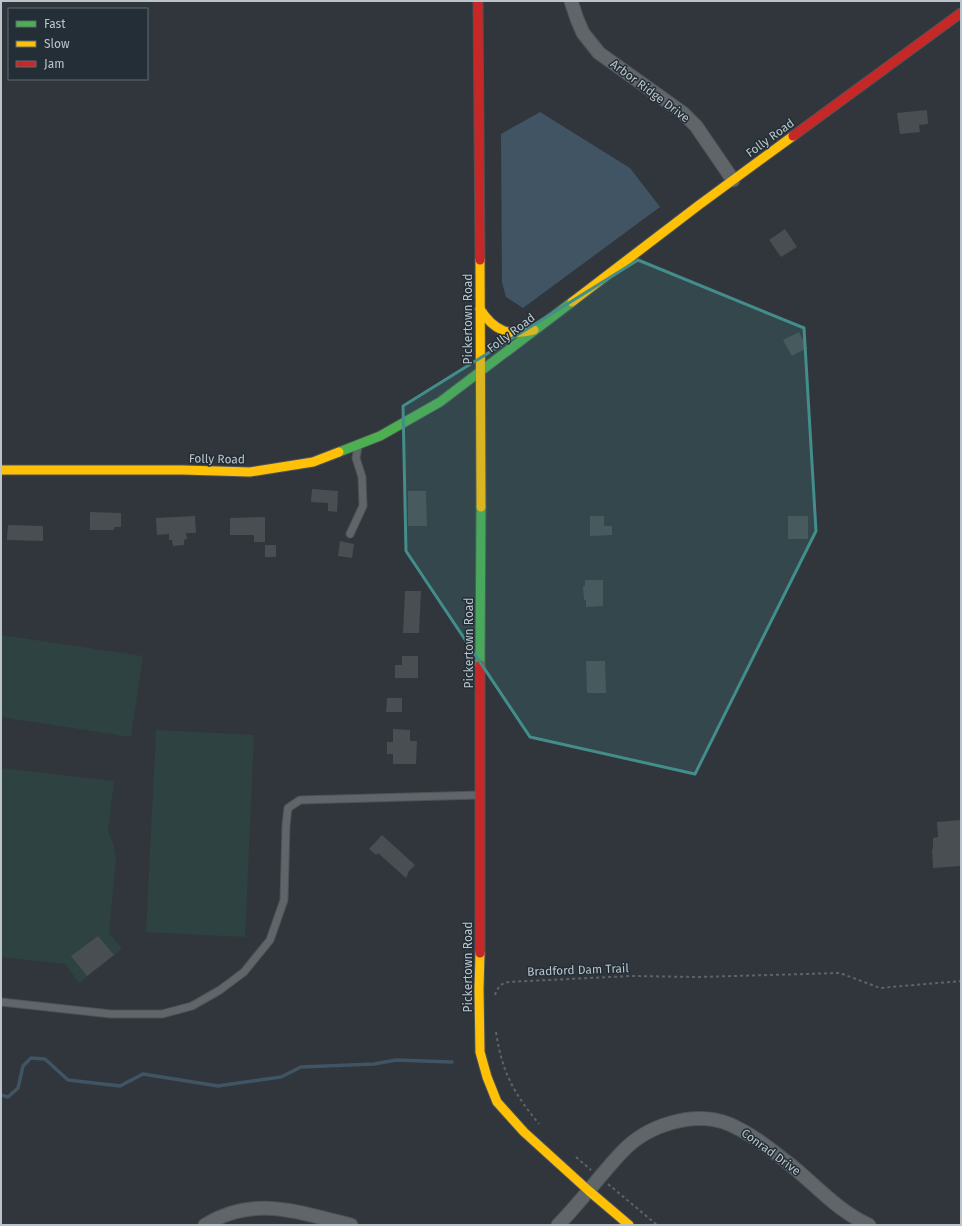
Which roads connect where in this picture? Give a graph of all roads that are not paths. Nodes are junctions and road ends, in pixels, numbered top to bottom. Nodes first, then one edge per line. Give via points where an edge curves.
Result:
1 (478, 1) edge
2 (571, 1) edge
3 (961, 13) edge
4 (733, 180) junction
5 (480, 309) junction
6 (536, 329) junction
7 (481, 371) junction
8 (444, 399) junction
9 (459, 400) dead end
10 (474, 409) dead end
11 (480, 420) junction
12 (359, 445) junction
13 (1, 470) edge
14 (350, 534) dead end
15 (480, 795) junction
16 (1, 1002) edge
17 (589, 1192) junction
18 (205, 1225) edge
19 (351, 1225) edge
20 (558, 1225) edge
21 (629, 1225) edge
22 (869, 1225) edge

1 - 5 street, Pickertown Road
2 - 4 street, Arbor Ridge Drive via 583,33 600,53 683,113 696,126
3 - 4 street, Folly Road
4 - 6 street, Folly Road
5 - 6 street via 489,321 502,330 514,334
5 - 7 street, Pickertown Road
6 - 7 street, Folly Road
7 - 8 street, Folly Road
7 - 11 street, Pickertown Road
8 - 9 street
8 - 12 street, Folly Road via 380,436
10 - 11 street
11 - 15 street, Pickertown Road
12 - 13 street, Folly Road via 313,462 250,472
12 - 14 lane via 356,458 362,477 363,506
15 - 16 lane via 300,800 288,808 284,900 270,940 244,972 192,1006 162,1014 111,1014
15 - 17 street, Pickertown Road via 480,1052 498,1102 503,1109
17 - 20 street, Conrad Drive
17 - 21 street, Pickertown Road
17 - 22 street, Conrad Drive via 623,1151 648,1132 681,1120 713,1120 728,1123 758,1140 840,1207
18 - 19 street via 228,1213 263,1207

